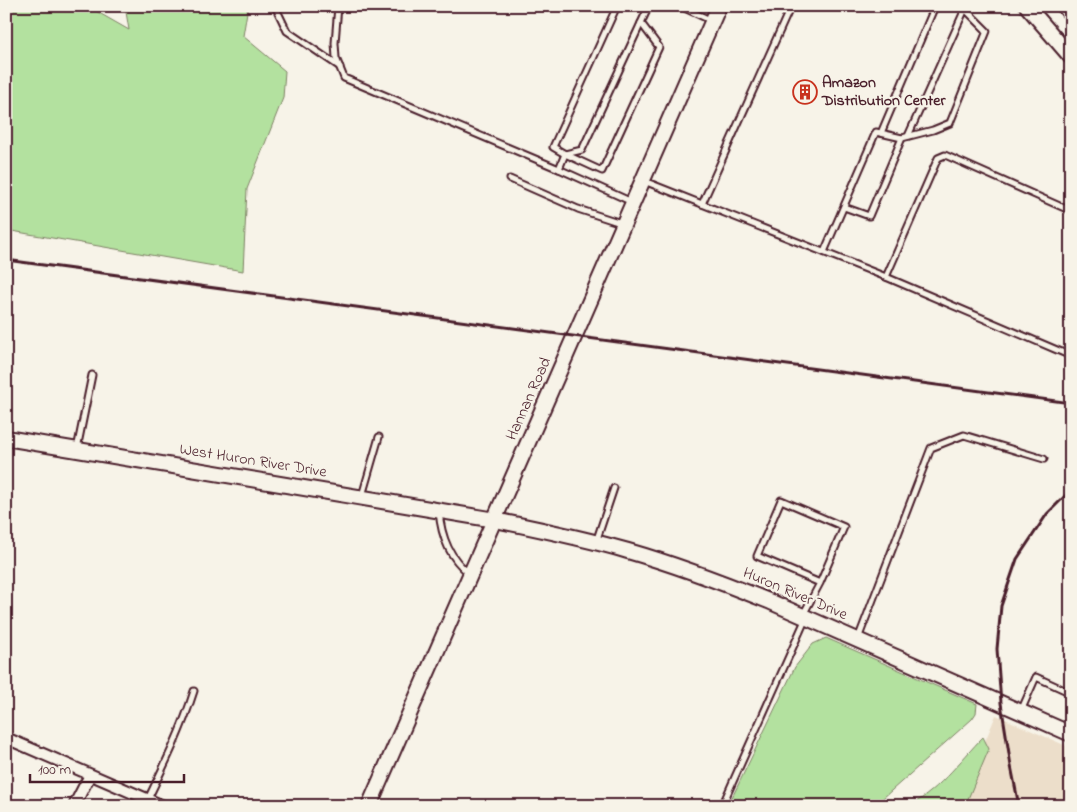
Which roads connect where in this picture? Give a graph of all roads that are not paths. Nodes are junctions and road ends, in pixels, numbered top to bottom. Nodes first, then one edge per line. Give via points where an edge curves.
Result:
1 (275, 6) edge
2 (338, 6) edge
3 (617, 6) edge
4 (649, 6) edge
5 (680, 6) edge
6 (719, 6) edge
7 (791, 6) edge
8 (936, 6) edge
9 (1027, 6) edge
10 (1064, 6) edge
11 (964, 8) edge
12 (1071, 14) edge
13 (713, 21) junction
14 (641, 23) junction
15 (1071, 57) edge
16 (340, 67) junction
17 (881, 133) junction
18 (908, 136) junction
19 (902, 138) junction
20 (565, 154) junction
21 (558, 169) junction
22 (510, 179) dead end
23 (643, 180) junction
24 (633, 203) junction
25 (702, 204) junction
26 (844, 207) junction
27 (1071, 211) edge
28 (624, 224) junction
29 (824, 252) junction
30 (886, 277) junction
31 (1071, 356) edge
32 (92, 375) dead end
33 (379, 437) dead end
34 (6, 438) edge
35 (77, 450) junction
36 (1044, 459) dead end
37 (614, 488) dead end
38 (362, 496) junction
39 (439, 511) junction
40 (494, 520) junction
41 (596, 542) junction
42 (470, 574) junction
43 (820, 583) junction
44 (804, 616) junction
45 (857, 640) junction
46 (194, 692) dead end
47 (1071, 693) edge
48 (1021, 712) junction
49 (1070, 730) edge
50 (6, 738) edge
51 (90, 776) junction
52 (148, 799) junction
53 (74, 806) edge
54 (163, 806) edge
55 (370, 806) edge
56 (722, 806) edge

1 - 16 lane via 287,31
2 - 16 lane via 335,43
3 - 20 lane via 553,147
4 - 14 lane
5 - 13 lane
6 - 13 main road, Hannan Road
7 - 25 lane
8 - 17 lane
9 - 15 main road
10 - 12 main road
11 - 18 lane
11 - 18 lane via 987,32 950,122
13 - 23 main road, Hannan Road
14 - 20 lane via 582,150
14 - 20 lane via 659,47 602,171
16 - 21 lane via 344,78
17 - 19 lane
17 - 26 lane via 876,132
18 - 19 lane
19 - 26 lane via 869,216
20 - 21 lane
21 - 24 lane
22 - 28 lane via 578,209
23 - 24 main road, Hannan Road
23 - 25 lane
24 - 28 main road, Hannan Road
25 - 29 lane
26 - 29 lane
27 - 30 lane via 945,156 938,158
28 - 40 main road, Hannan Road
29 - 30 lane
30 - 31 lane
32 - 35 lane
33 - 38 lane
34 - 35 main road, West Huron River Drive
35 - 38 main road, West Huron River Drive
36 - 45 lane via 964,435 931,448
37 - 41 lane
38 - 39 main road, West Huron River Drive
39 - 40 main road, West Huron River Drive
39 - 42 lane via 442,536 461,567
40 - 41 main road, Huron River Drive
40 - 42 main road, Hannan Road
41 - 44 main road, Huron River Drive via 722,582
42 - 55 main road, Hannan Road
43 - 43 lane via 844,527 781,500 757,556
43 - 44 lane
44 - 45 main road, Huron River Drive
44 - 56 lane
45 - 48 main road, Huron River Drive
46 - 52 lane
47 - 48 lane via 1036,677
48 - 49 main road, Huron River Drive
50 - 51 street
51 - 52 street
51 - 53 street
52 - 54 street

